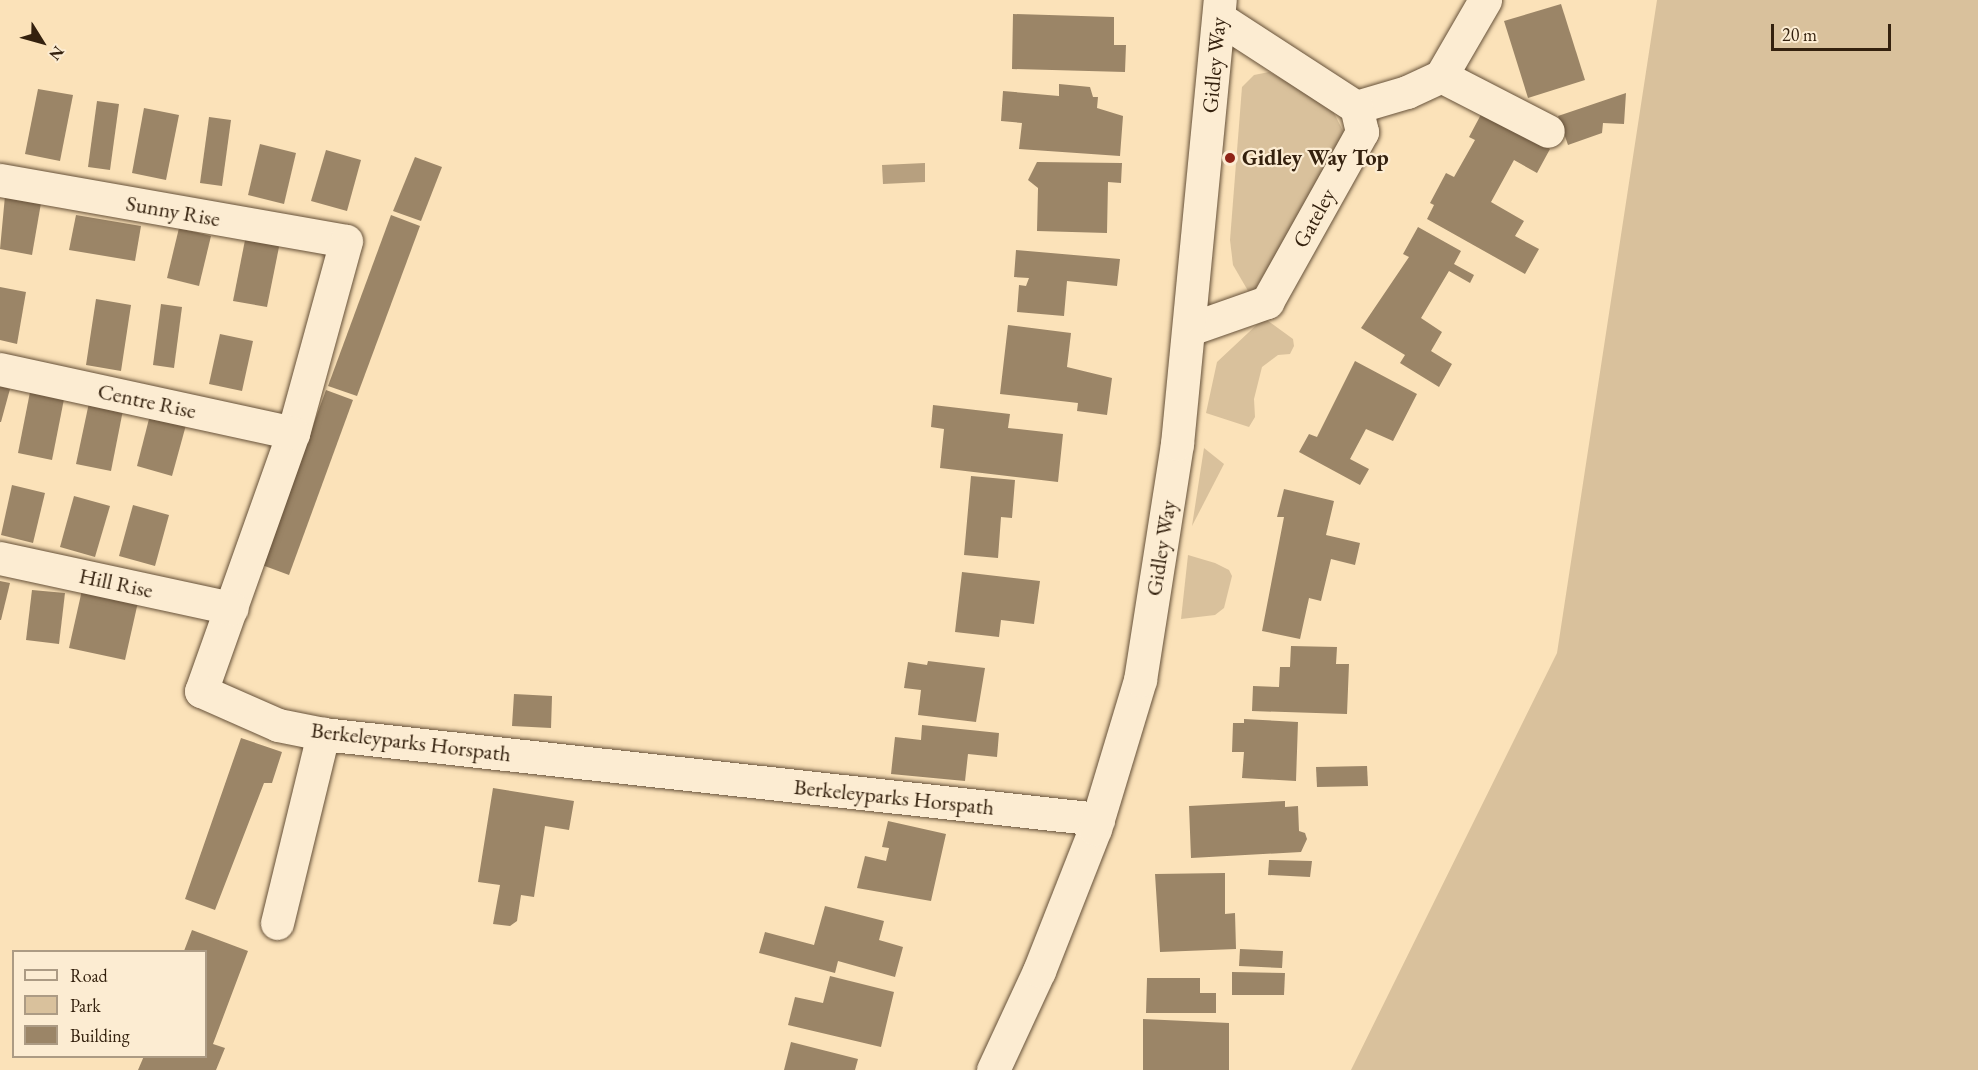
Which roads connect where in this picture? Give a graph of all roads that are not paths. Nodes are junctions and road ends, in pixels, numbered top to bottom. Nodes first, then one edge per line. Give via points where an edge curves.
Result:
1 (1485, 0) edge
2 (1220, 9) edge
3 (1441, 76) junction
4 (1356, 106) junction
5 (1548, 131) dead end
6 (0, 180) edge
7 (346, 242) joint
8 (1190, 329) junction
9 (0, 369) edge
10 (293, 433) junction
11 (0, 558) edge
12 (232, 608) junction
13 (323, 734) junction
14 (1098, 819) junction
15 (277, 923) dead end
16 (993, 1070) edge

1 - 3 street
2 - 4 street
2 - 8 street, Gidley Way
3 - 4 street via 1407,92
3 - 5 street
4 - 8 street, Gateley via 1362,132 1267,302
6 - 7 street, Sunny Rise
7 - 10 street, Berkeleyparks Horspath
8 - 14 street, Gidley Way via 1177,444 1140,680
9 - 10 street, Centre Rise
10 - 12 street, Berkeleyparks Horspath
11 - 12 street, Hill Rise
12 - 13 street, Berkeleyparks Horspath via 201,691 278,725
13 - 14 street, Berkeleyparks Horspath
13 - 15 street
14 - 16 street, Gidley Way via 1039,971

